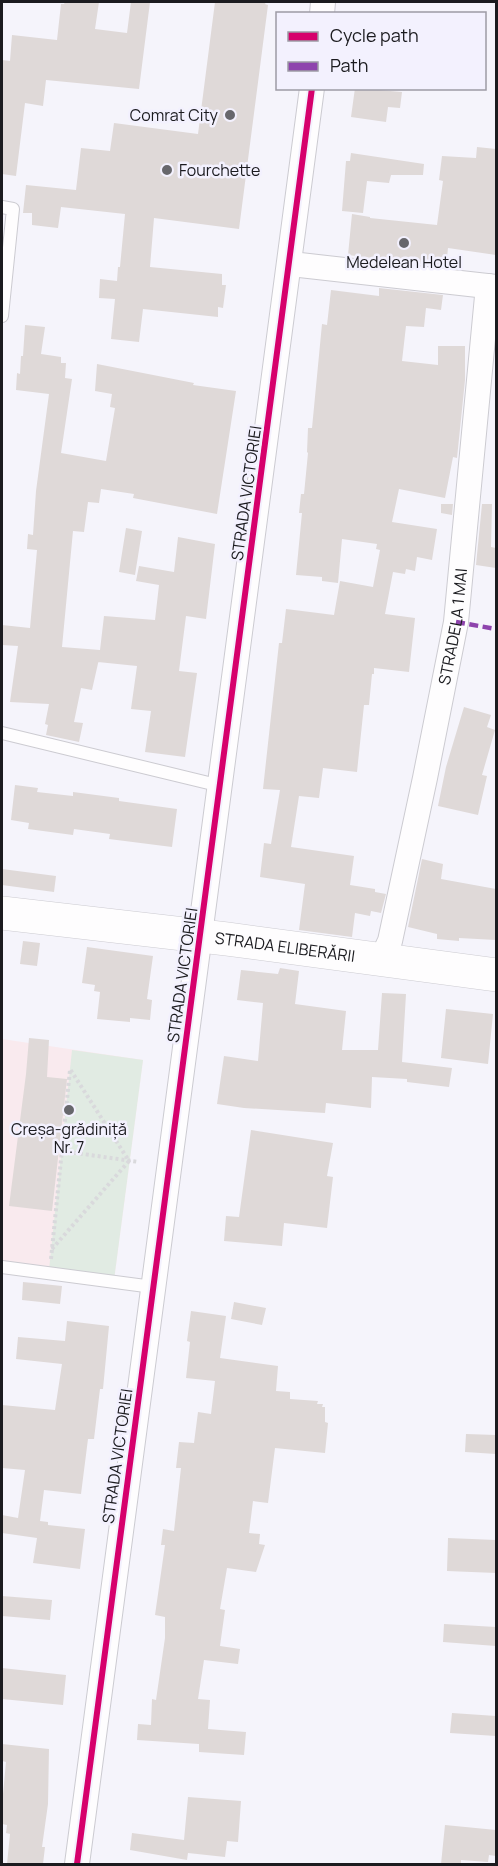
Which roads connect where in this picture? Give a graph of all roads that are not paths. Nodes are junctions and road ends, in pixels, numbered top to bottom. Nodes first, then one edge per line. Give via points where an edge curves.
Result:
1 (312, 90) edge
2 (2, 207) edge
3 (291, 264) junction
4 (492, 286) edge
5 (2, 316) edge
6 (2, 733) edge
7 (221, 786) junction
8 (2, 913) edge
9 (200, 936) junction
10 (381, 960) junction
11 (496, 975) edge
12 (2, 1267) edge
13 (153, 1287) junction
14 (76, 1864) edge

1 - 3 street, STRADA VICTORIEI
2 - 5 lane via 13,209
3 - 4 street
3 - 7 street, STRADA VICTORIEI
4 - 10 street, STRADELA 1 MAI via 456,622 390,941
6 - 7 lane
7 - 9 street, STRADA VICTORIEI
8 - 9 main road, STRADA ELIBERĂRII
9 - 10 main road, STRADA ELIBERĂRII
9 - 13 street, STRADA VICTORIEI
10 - 11 main road, STRADA ELIBERĂRII
12 - 13 lane
13 - 14 street, STRADA VICTORIEI

